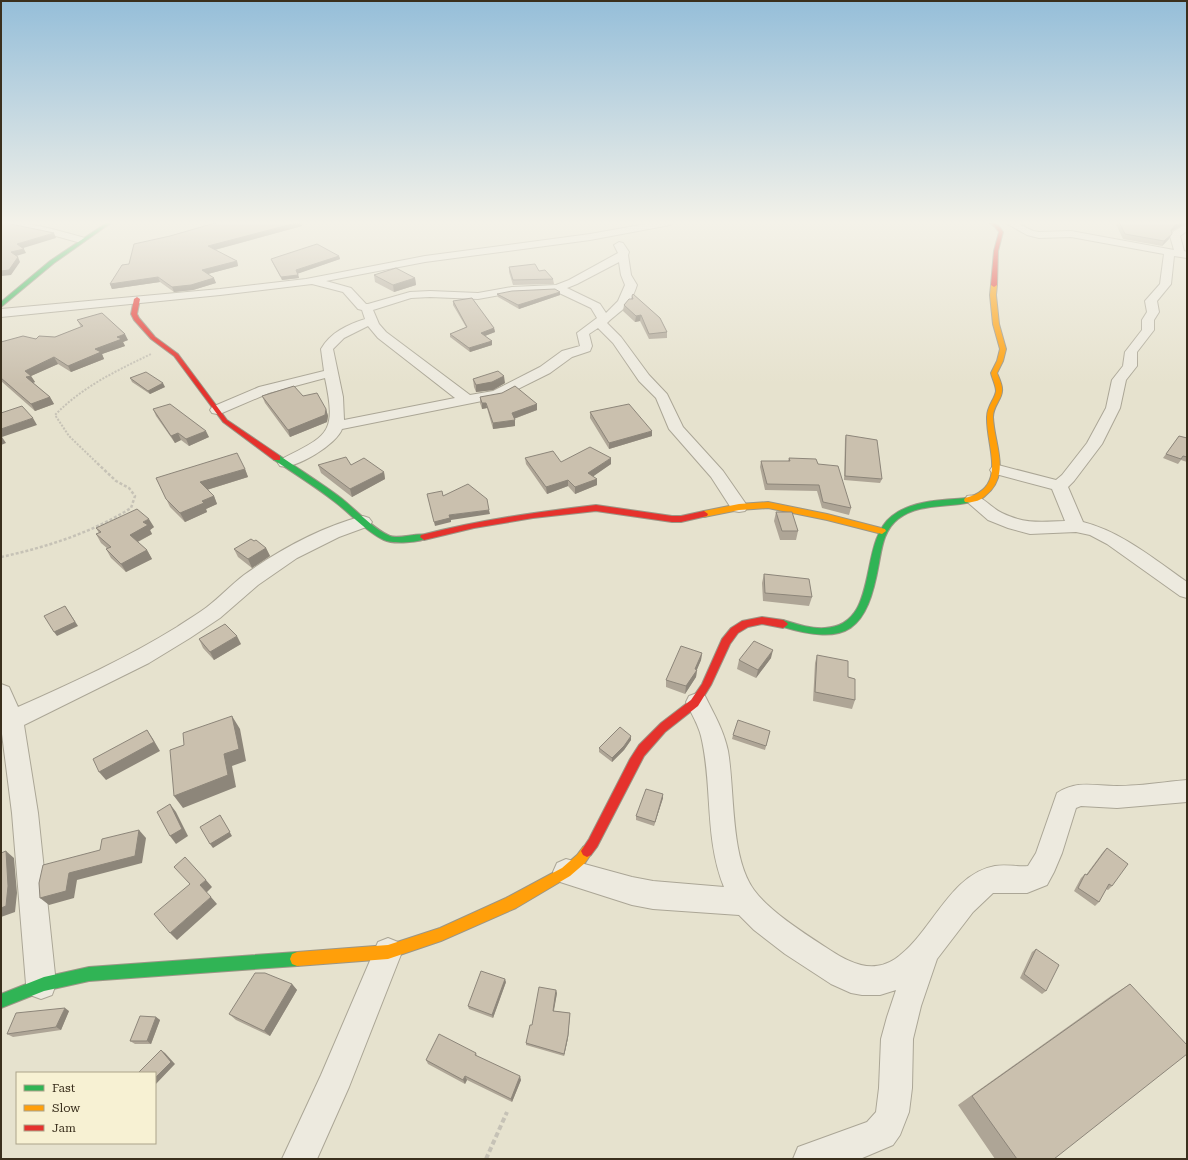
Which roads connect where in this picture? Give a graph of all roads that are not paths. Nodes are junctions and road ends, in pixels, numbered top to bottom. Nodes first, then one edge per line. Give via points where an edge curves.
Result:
1 (35, 276) edge
2 (336, 276) edge
3 (584, 276) edge
4 (627, 276) edge
5 (994, 276) edge
6 (1166, 276) edge
7 (306, 282) junction
8 (557, 288) junction
9 (137, 300) junction
10 (1, 305) edge
11 (1, 313) edge
12 (369, 315) junction
13 (602, 321) junction
14 (330, 372) junction
15 (467, 400) junction
16 (217, 410) junction
17 (336, 426) junction
18 (286, 463) junction
19 (998, 470) junction
20 (1059, 486) junction
21 (973, 500) junction
22 (739, 507) junction
23 (363, 522) junction
24 (1076, 526) junction
25 (882, 531) junction
26 (1187, 591) edge
27 (1, 693) edge
28 (697, 702) junction
29 (6, 722) edge
30 (1187, 791) edge
31 (566, 872) junction
32 (746, 902) junction
33 (926, 950) junction
34 (388, 952) junction
35 (41, 984) junction
36 (1, 1001) edge
37 (299, 1159) edge
38 (810, 1159) edge

1 - 10 street
2 - 7 street
3 - 8 street
4 - 13 street via 630,288 621,308
5 - 19 street via 996,324 1003,349 994,373 1000,391 991,410 990,419 998,456
6 - 20 street via 1165,284 1151,301 1153,312 1148,320 1148,330 1131,352 1130,366 1119,380 1113,408 1094,444
7 - 9 street
7 - 12 street via 347,290
8 - 12 street via 512,290 478,296 410,295 377,306
8 - 13 street via 596,306
9 - 11 street
9 - 16 street via 134,314 136,320 152,338 176,355
12 - 14 street via 328,345
12 - 15 street via 376,329
13 - 15 street via 583,333 585,348 567,354 545,370 502,392
13 - 22 street via 644,378 662,397 676,429 717,474
14 - 16 street via 264,390
14 - 17 street via 338,411
15 - 17 street
16 - 18 street via 226,420
17 - 18 street via 328,440
18 - 23 street via 338,500
19 - 20 street
19 - 21 street via 986,492
20 - 24 street
21 - 24 street via 994,516 1014,524 1030,528
21 - 25 street via 904,511 893,518
22 - 23 street via 681,519 587,508 474,525 424,538 398,540 387,538
22 - 25 street via 780,507
23 - 29 street via 333,533 291,554 251,580 213,614 142,656 52,702
24 - 26 street via 1113,540
25 - 28 street via 866,600 860,615 841,630 829,633 766,621 752,620 743,624 732,632 725,643
27 - 29 street
28 - 31 street via 655,733 639,753 593,843 581,859
28 - 32 street via 711,734 716,756 730,868
29 - 35 street via 25,812
30 - 33 street via 1117,798 1074,796 1066,801 1045,864 1037,876 1025,880 995,879 984,883 956,910
31 - 32 street via 653,895
31 - 34 street via 511,903 441,934
32 - 33 street via 789,938 833,969 852,978 872,981 895,976
33 - 38 street via 896,1040 894,1106 889,1121 880,1134
34 - 35 street via 90,974
34 - 37 street via 333,1087
35 - 36 street

